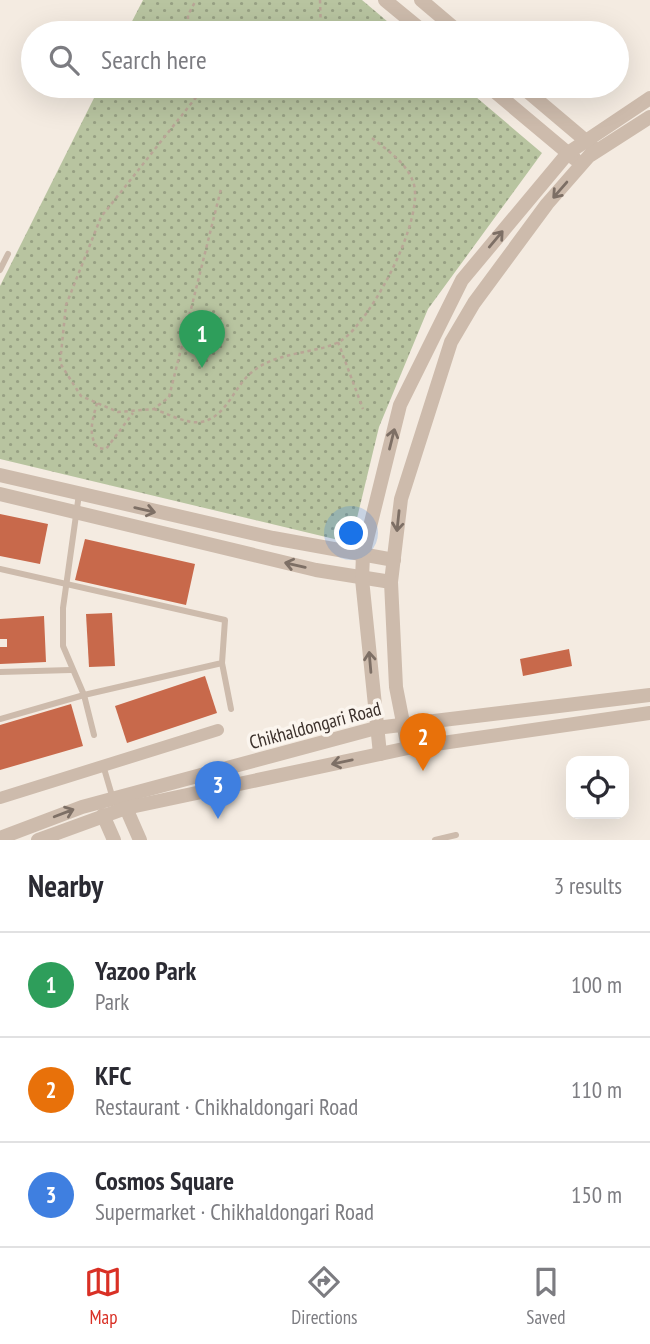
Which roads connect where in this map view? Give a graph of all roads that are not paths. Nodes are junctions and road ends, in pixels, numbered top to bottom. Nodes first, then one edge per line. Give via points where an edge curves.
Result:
1 (385, 0) edge
2 (421, 0) edge
3 (410, 21) edge
4 (446, 21) edge
5 (502, 98) edge
6 (535, 98) edge
7 (650, 98) edge
8 (650, 117) edge
9 (591, 146) junction
10 (568, 153) junction
11 (581, 165) junction
12 (8, 254) dead end
13 (0, 270) edge
14 (0, 475) edge
15 (0, 494) edge
16 (79, 494) junction
17 (76, 513) junction
18 (363, 555) junction
19 (394, 560) junction
20 (0, 569) edge
21 (362, 579) junction
22 (391, 582) junction
23 (66, 586) junction
24 (222, 663) junction
25 (71, 670) junction
26 (0, 672) edge
27 (84, 695) junction
28 (650, 695) edge
29 (231, 709) dead end
30 (650, 713) edge
31 (0, 719) edge
32 (403, 722) junction
33 (376, 728) junction
34 (218, 730) dead end
35 (94, 735) dead end
36 (408, 748) junction
37 (380, 754) junction
38 (103, 765) junction
39 (0, 798) edge
40 (113, 799) junction
41 (125, 808) junction
42 (103, 815) junction
43 (456, 835) dead end
44 (0, 838) edge
45 (38, 840) edge
46 (114, 840) edge
47 (140, 840) edge
48 (435, 840) edge

1 - 3 street
2 - 4 street
5 - 10 street
6 - 9 street
7 - 9 street
8 - 9 street
9 - 10 street
9 - 11 street
10 - 11 street
18 -> 10 street via 400,405 462,280
11 -> 19 street via 474,303 451,342 401,499
12 - 13 lane
14 - 16 street
15 - 17 street
16 - 17 lane
16 -> 18 street
21 -> 17 street
17 - 23 lane
18 - 19 street
18 - 21 street
19 - 22 street
20 - 23 lane
21 - 22 street
33 -> 21 street
22 - 32 street via 396,687
23 - 24 lane via 225,620
23 - 25 lane via 63,646
24 - 27 lane
24 - 29 lane
25 - 26 lane
25 - 27 lane
27 - 31 lane
27 - 35 lane
28 - 32 street, Chikhaldongari Road
30 - 36 street, Chikhaldongari Road
32 - 33 street, Chikhaldongari Road
32 - 36 street
33 - 37 street
33 - 40 street, Chikhaldongari Road
34 - 38 street
36 - 37 street, Chikhaldongari Road
37 -> 41 street, Chikhaldongari Road
38 - 39 street
38 - 40 lane
44 -> 40 street, Chikhaldongari Road
41 - 42 street, Chikhaldongari Road
41 - 47 street
42 - 45 street, Chikhaldongari Road
42 - 46 street
43 - 48 lane

